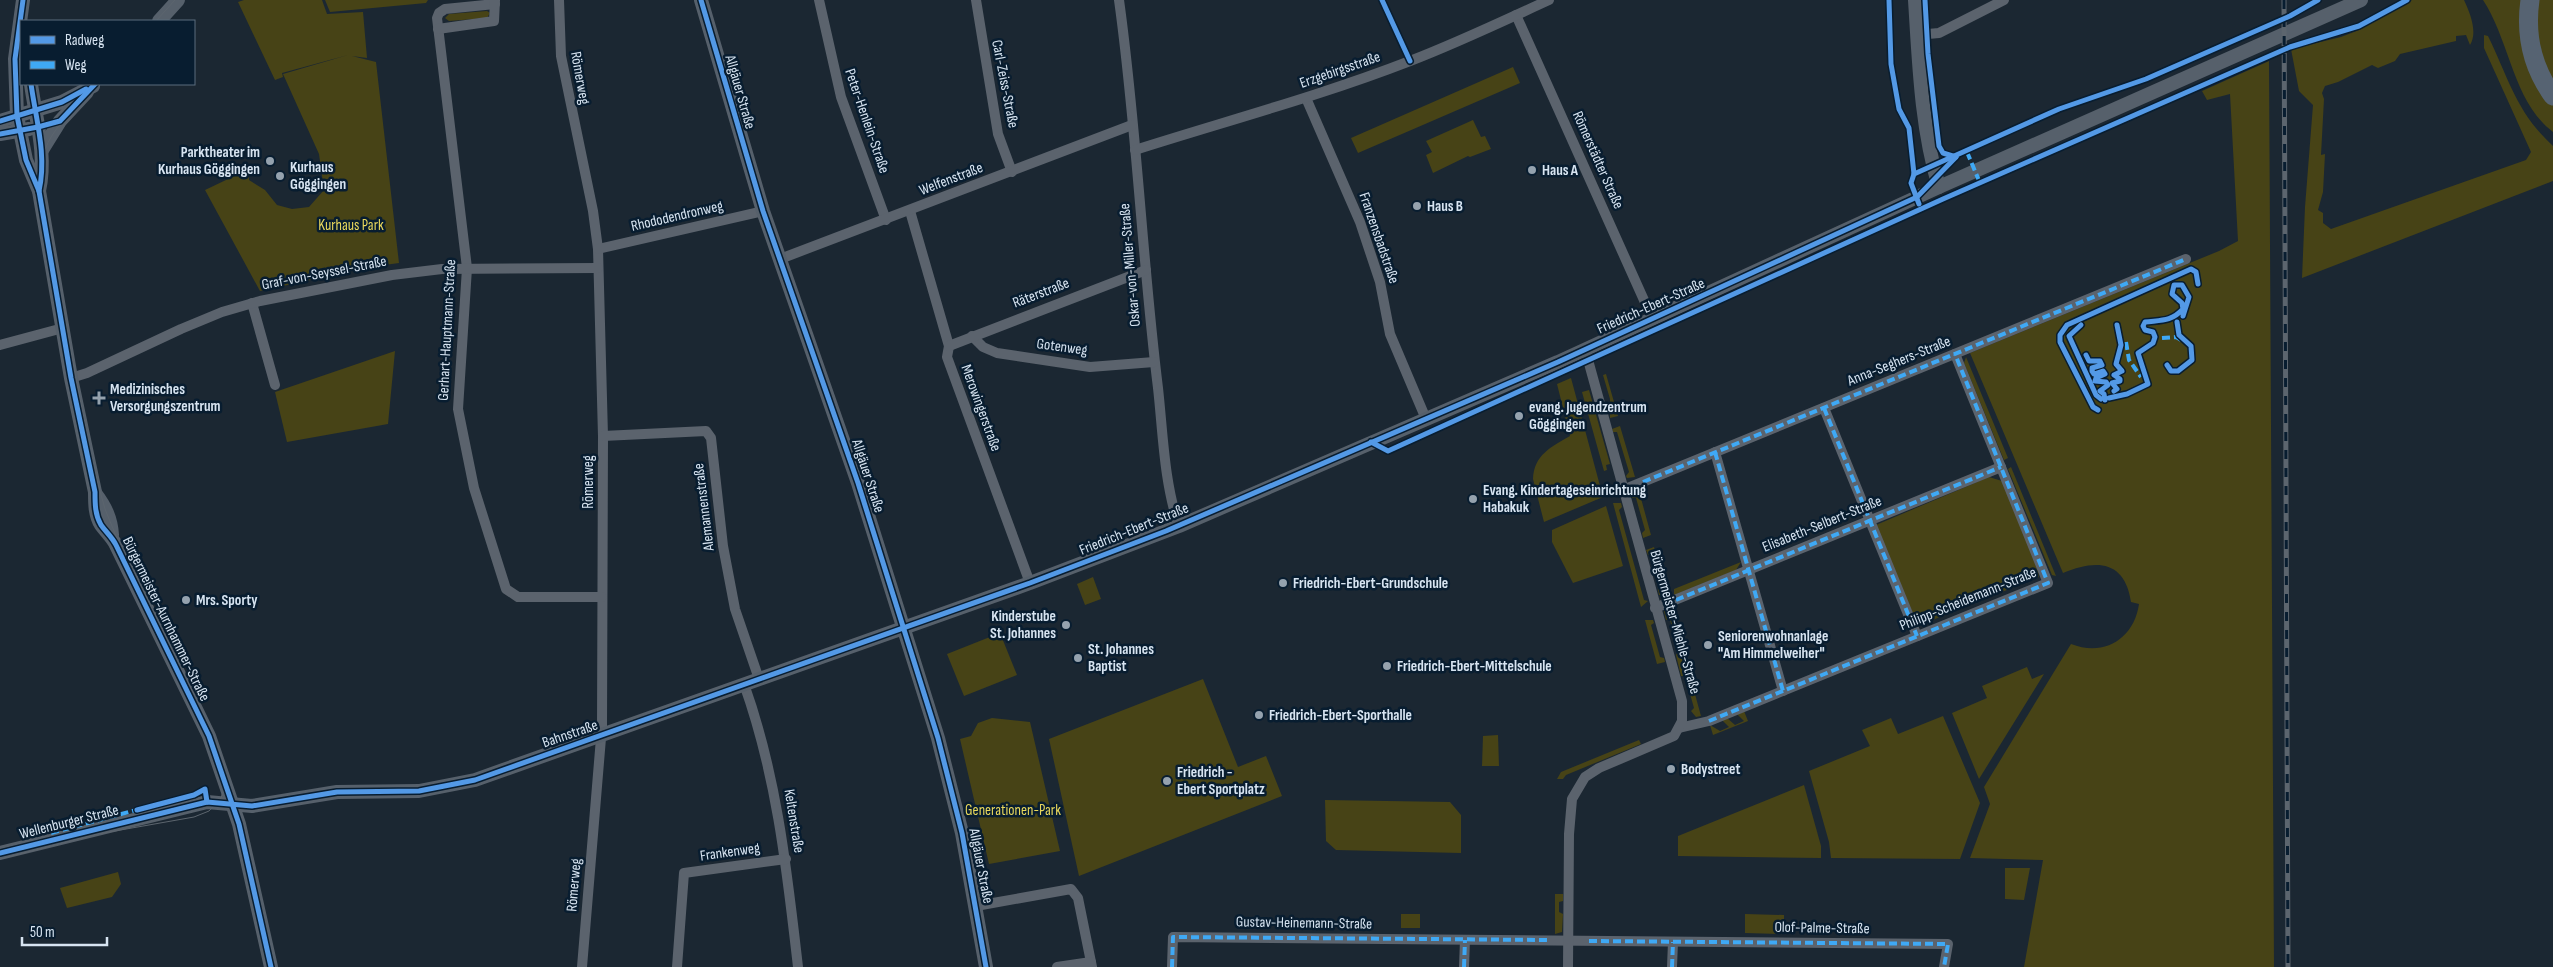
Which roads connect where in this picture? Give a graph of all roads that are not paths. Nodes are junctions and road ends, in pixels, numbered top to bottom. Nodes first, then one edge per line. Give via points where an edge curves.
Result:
1 (178, 0) edge
2 (559, 0) edge
3 (701, 0) edge
4 (819, 0) edge
5 (976, 0) edge
6 (1119, 0) edge
7 (1549, 0) edge
8 (1915, 0) edge
9 (2004, 0) edge
10 (2361, 0) edge
11 (2530, 0) edge
12 (495, 2) edge
13 (1516, 15) junction
14 (160, 20) edge
15 (438, 29) junction
16 (20, 30) edge
17 (1917, 35) junction
18 (94, 85) edge
19 (31, 87) edge
20 (2553, 96) edge
21 (1306, 98) junction
22 (34, 111) junction
23 (17, 116) junction
24 (0, 121) edge
25 (60, 121) junction
26 (1132, 125) junction
27 (38, 127) junction
28 (20, 131) junction
29 (0, 134) edge
30 (42, 150) junction
31 (1135, 150) junction
32 (1012, 172) junction
33 (1940, 187) junction
34 (38, 191) junction
35 (763, 211) junction
36 (910, 211) junction
37 (886, 220) junction
38 (598, 248) junction
39 (780, 259) junction
40 (2186, 259) dead end
41 (466, 268) junction
42 (598, 268) junction
43 (1146, 270) junction
44 (252, 303) junction
45 (1652, 318) junction
46 (62, 328) junction
47 (972, 336) junction
48 (0, 346) edge
49 (949, 346) junction
50 (1585, 349) junction
51 (1955, 354) junction
52 (1154, 362) junction
53 (71, 378) junction
54 (275, 384) dead end
55 (1824, 408) junction
56 (1426, 420) junction
57 (603, 436) junction
58 (1715, 452) junction
59 (2001, 467) junction
60 (1623, 490) junction
61 (1870, 520) junction
62 (1180, 526) junction
63 (1749, 570) junction
64 (1030, 583) junction
65 (602, 597) junction
66 (1655, 608) junction
67 (903, 628) junction
68 (1917, 636) junction
69 (759, 679) junction
70 (744, 684) junction
71 (1783, 691) junction
72 (1679, 728) junction
73 (601, 736) junction
74 (234, 803) junction
75 (0, 853) edge
76 (786, 859) junction
77 (976, 906) junction
78 (1465, 940) junction
79 (1568, 941) junction
80 (1673, 942) junction
81 (1091, 964) edge
82 (271, 967) edge
83 (582, 967) edge
84 (677, 967) edge
85 (798, 967) edge
86 (986, 967) edge
87 (1057, 967) edge
88 (1172, 967) edge
89 (1464, 967) edge
90 (1568, 967) edge
91 (1672, 967) edge
92 (1944, 967) edge

1 - 14 street
2 - 38 street, Römerweg via 560,56
3 - 35 street, Allgäuer Straße
4 - 37 street, Peter-Henlein-Straße via 841,97
5 - 32 street, Carl-Zeiss-Straße via 998,134
6 - 26 street, Oskar-von-Miller-Straße
7 - 13 street, Erzgebirgsstraße
8 - 17 street
9 - 17 street via 1938,33
10 - 33 street, Friedrich-Ebert-Straße
11 - 20 highway via 2527,18 2533,59
12 - 15 street, Gerhart-Hauptmann-Straße via 445,9 438,13
12 - 15 street, Gerhart-Hauptmann-Straße via 494,21
13 - 21 street, Erzgebirgsstraße via 1410,61
13 - 45 street, Römerstädter Straße
15 - 41 street, Gerhart-Hauptmann-Straße
16 - 23 street, Bürgermeister-Aurnhammer-Straße via 15,59
17 - 33 street via 1924,116
18 - 22 street via 62,102
18 - 25 street
19 - 22 street, Bürgermeister-Aurnhammer-Straße
21 - 31 street, Erzgebirgsstraße
21 - 56 street, Franzensbadstraße via 1360,222 1380,282 1390,334
22 - 23 street
22 - 27 street, Bürgermeister-Aurnhammer-Straße
23 - 24 street
23 - 28 street, Bürgermeister-Aurnhammer-Straße
25 - 27 street
25 - 30 street
26 - 31 street, Oskar-von-Miller-Straße
26 - 32 street, Welfenstraße
27 - 28 street
27 - 30 street, Bürgermeister-Aurnhammer-Straße
28 - 29 street
28 - 34 street, Bürgermeister-Aurnhammer-Straße via 26,160
30 - 34 street, Bürgermeister-Aurnhammer-Straße via 43,171
31 - 43 street, Oskar-von-Miller-Straße
32 - 36 street, Welfenstraße
33 - 45 street, Friedrich-Ebert-Straße
34 - 46 street, Bürgermeister-Aurnhammer-Straße
35 - 38 street, Rhododendronweg
35 - 39 street, Allgäuer Straße
36 - 37 street, Welfenstraße
36 - 49 street, Merowingerstraße
37 - 39 street, Welfenstraße
38 - 42 street, Römerweg
39 - 67 street, Allgäuer Straße via 858,483
40 - 51 street, Anna-Seghers-Straße
41 - 42 street, Graf-von-Seyssel-Straße
41 - 44 street, Graf-von-Seyssel-Straße via 392,275
41 - 65 street, Gerhart-Hauptmann-Straße via 458,408 474,488 506,589 518,597
42 - 57 street, Römerweg
43 - 47 street, Räterstraße
43 - 52 street, Oskar-von-Miller-Straße
44 - 53 street, Graf-von-Seyssel-Straße via 189,326
44 - 54 street
45 - 50 street, Friedrich-Ebert-Straße
46 - 48 street
46 - 53 street, Bürgermeister-Aurnhammer-Straße
47 - 49 street, Räterstraße
47 - 52 street, Gotenweg via 983,347 997,353 1090,367
49 - 64 street, Merowingerstraße via 947,358
50 - 56 street, Friedrich-Ebert-Straße
50 - 60 street, Bürgermeister-Miehle-Straße
51 - 55 street, Anna-Seghers-Straße
51 - 59 street, Philipp-Scheidemann-Straße
52 - 62 street, Oskar-von-Miller-Straße via 1169,486
53 - 74 street, Bürgermeister-Aurnhammer-Straße via 98,517 112,535 209,736
55 - 58 street, Anna-Seghers-Straße
55 - 61 street
56 - 62 street, Friedrich-Ebert-Straße
57 - 65 street, Römerweg
57 - 69 street, Alemannenstraße via 706,431 711,438 723,546 735,609
58 - 60 street, Anna-Seghers-Straße
58 - 63 street
59 - 61 street, Elisabeth-Selbert-Straße
59 - 68 street, Philipp-Scheidemann-Straße via 2048,582
60 - 66 street, Bürgermeister-Miehle-Straße
61 - 63 street, Elisabeth-Selbert-Straße
61 - 68 street
62 - 64 street, Friedrich-Ebert-Straße
63 - 66 street, Elisabeth-Selbert-Straße
63 - 71 street
64 - 67 street, Friedrich-Ebert-Straße
65 - 73 street, Römerweg
66 - 72 street, Bürgermeister-Miehle-Straße via 1682,701
67 - 69 street, Bahnstraße
67 - 77 street, Allgäuer Straße via 948,777
68 - 71 street, Philipp-Scheidemann-Straße
69 - 70 street, Bahnstraße
70 - 73 street, Bahnstraße
70 - 76 street, Keltenstraße via 765,750
71 - 72 street, Philipp-Scheidemann-Straße via 1705,723
72 - 79 street via 1674,736 1659,744 1599,768 1585,777 1577,789 1570,809
73 - 74 street, Bahnstraße via 475,780 419,792 337,792 252,806
73 - 83 street, Römerweg
74 - 75 street, Wellenburger Straße via 207,802
74 - 82 street, Bürgermeister-Aurnhammer-Straße
76 - 84 street, Frankenweg via 684,873
76 - 85 street, Keltenstraße
77 - 81 street via 1071,889 1078,898
77 - 86 street, Allgäuer Straße
78 - 79 street, Gustav-Heinemann-Straße
78 - 88 street, Gustav-Heinemann-Straße via 1173,937
78 - 89 street
79 - 80 street, Olof-Palme-Straße
79 - 90 street
80 - 91 street
80 - 92 street, Olof-Palme-Straße via 1948,944
81 - 87 street

